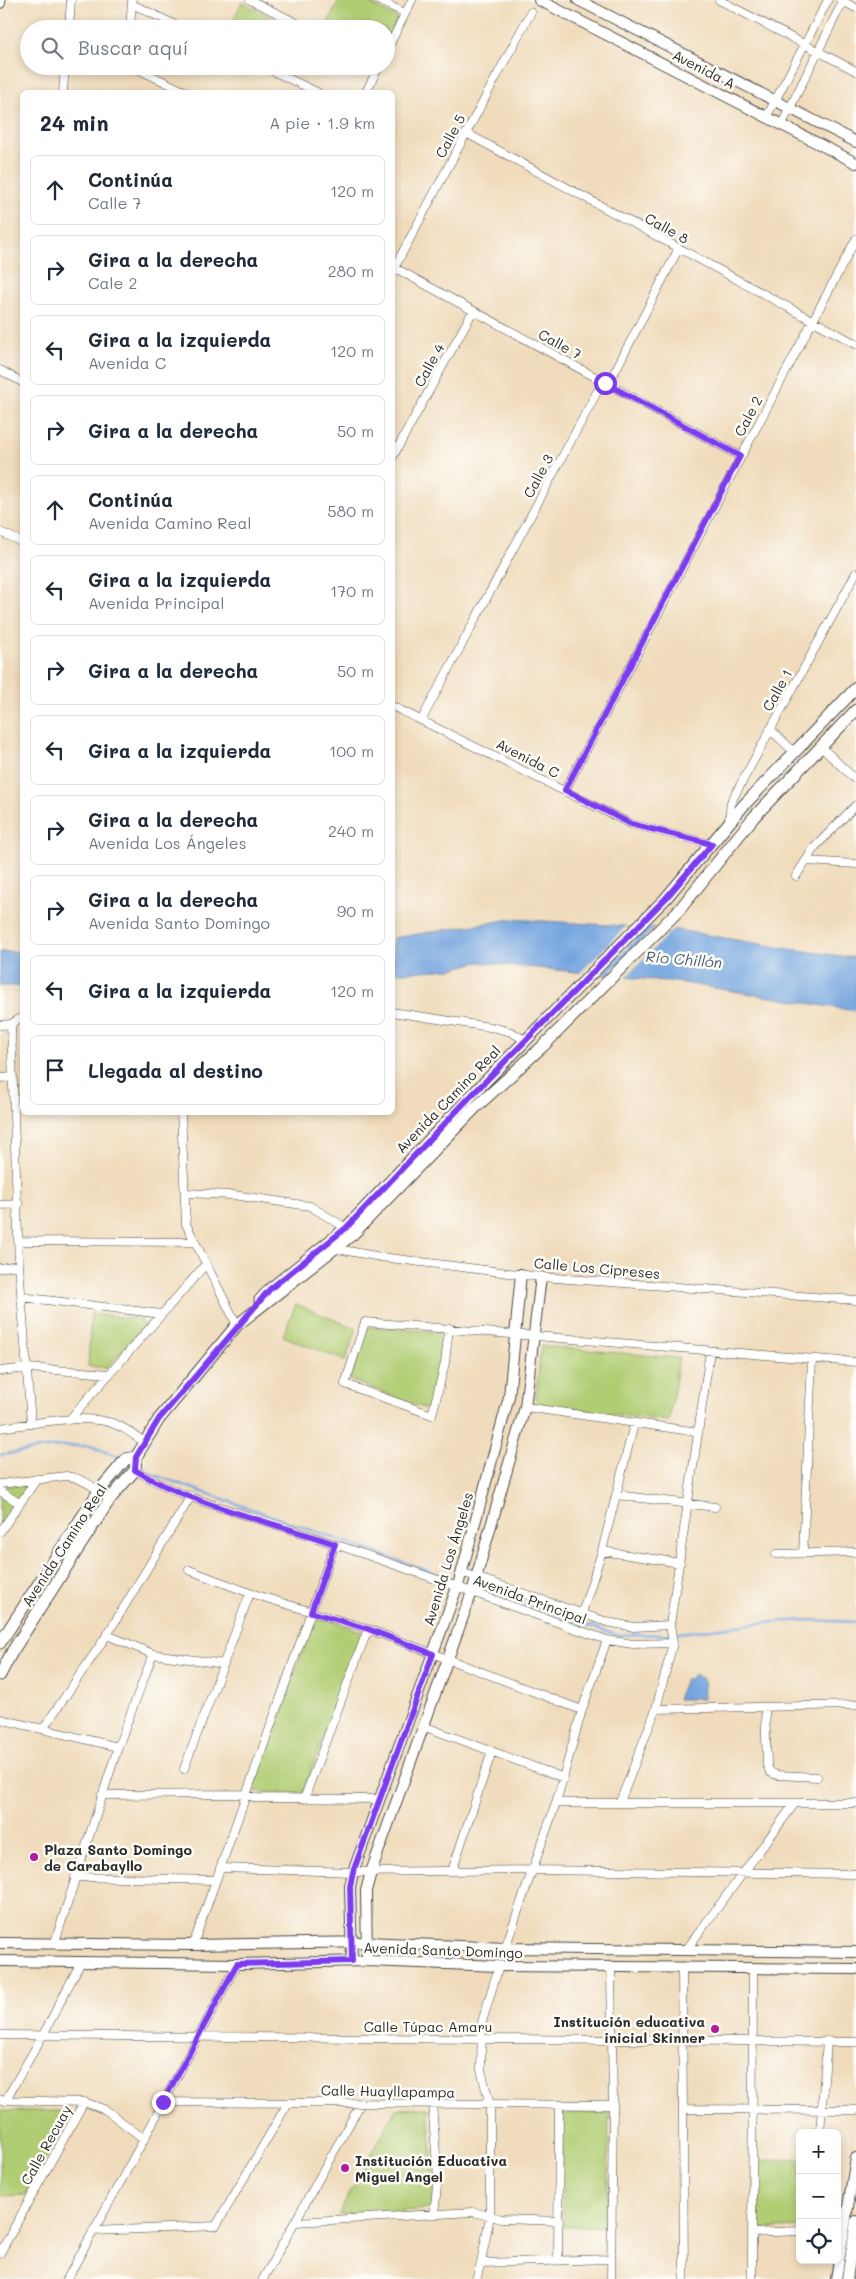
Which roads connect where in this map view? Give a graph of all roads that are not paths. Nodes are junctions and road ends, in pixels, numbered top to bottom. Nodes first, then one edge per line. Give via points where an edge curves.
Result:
1 (71, 0) edge
2 (250, 0) edge
3 (378, 0) edge
4 (412, 0) edge
5 (539, 0) edge
6 (578, 0) edge
7 (719, 0) edge
8 (828, 0) edge
9 (842, 1) edge
10 (132, 2) edge
11 (856, 8) edge
12 (531, 12) dead end
13 (406, 13) junction
14 (70, 20) edge
15 (131, 20) edge
16 (167, 20) edge
17 (291, 20) edge
18 (395, 34) edge
19 (804, 44) junction
20 (816, 51) junction
21 (856, 71) edge
22 (64, 75) edge
23 (150, 75) edge
24 (281, 75) edge
25 (374, 75) edge
26 (63, 90) edge
27 (182, 90) edge
28 (313, 90) edge
29 (367, 90) edge
30 (775, 101) junction
31 (789, 108) junction
32 (767, 116) junction
33 (782, 124) junction
34 (466, 133) junction
35 (856, 142) edge
36 (856, 163) edge
37 (856, 239) edge
38 (678, 248) junction
39 (395, 268) edge
40 (395, 271) edge
41 (473, 311) junction
42 (812, 321) junction
43 (856, 344) edge
44 (0, 370) edge
45 (20, 381) edge
46 (605, 383) junction
47 (395, 453) edge
48 (740, 456) junction
49 (0, 532) edge
50 (20, 541) edge
51 (856, 574) edge
52 (856, 688) edge
53 (395, 707) edge
54 (856, 710) edge
55 (422, 719) junction
56 (770, 729) junction
57 (820, 746) junction
58 (794, 752) junction
59 (856, 780) edge
60 (565, 790) junction
61 (856, 805) edge
62 (729, 823) junction
63 (712, 844) junction
64 (806, 861) junction
65 (856, 864) edge
66 (796, 876) dead end
67 (395, 1012) edge
68 (20, 1018) edge
69 (11, 1024) junction
70 (0, 1025) edge
71 (528, 1037) junction
72 (12, 1077) junction
73 (0, 1078) edge
74 (181, 1115) edge
75 (184, 1193) junction
76 (19, 1204) junction
77 (0, 1205) edge
78 (346, 1228) junction
79 (19, 1241) junction
80 (195, 1242) junction
81 (337, 1248) junction
82 (206, 1264) junction
83 (19, 1265) junction
84 (0, 1268) edge
85 (521, 1274) junction
86 (542, 1277) junction
87 (21, 1297) junction
88 (856, 1300) edge
89 (162, 1314) junction
90 (248, 1316) junction
91 (237, 1325) junction
92 (449, 1328) junction
93 (516, 1334) junction
94 (534, 1337) junction
95 (710, 1351) junction
96 (812, 1359) junction
97 (856, 1362) edge
98 (28, 1368) junction
99 (0, 1371) edge
100 (110, 1374) junction
101 (525, 1407) junction
102 (69, 1420) junction
103 (31, 1424) junction
104 (634, 1424) junction
105 (0, 1428) edge
106 (698, 1432) junction
107 (144, 1442) junction
108 (136, 1457) junction
109 (135, 1470) junction
110 (36, 1478) junction
111 (0, 1484) edge
112 (0, 1491) edge
113 (99, 1491) junction
114 (616, 1495) junction
115 (191, 1496) junction
116 (110, 1499) junction
117 (19, 1503) junction
118 (688, 1503) junction
119 (715, 1507) dead end
120 (0, 1532) edge
121 (335, 1544) junction
122 (856, 1544) edge
123 (602, 1551) junction
124 (856, 1552) edge
125 (776, 1554) dead end
126 (803, 1554) junction
127 (680, 1563) junction
128 (189, 1570) dead end
129 (461, 1572) junction
130 (476, 1578) junction
131 (457, 1587) junction
132 (472, 1592) junction
133 (250, 1593) junction
134 (311, 1612) junction
135 (582, 1613) junction
136 (670, 1626) junction
137 (368, 1629) junction
138 (107, 1635) junction
139 (607, 1640) junction
140 (672, 1643) junction
141 (0, 1644) edge
142 (12, 1652) junction
143 (153, 1654) junction
144 (433, 1654) junction
145 (447, 1660) junction
146 (224, 1664) junction
147 (0, 1675) edge
148 (856, 1705) edge
149 (765, 1707) junction
150 (656, 1709) junction
151 (582, 1710) junction
152 (0, 1718) edge
153 (423, 1726) junction
154 (42, 1729) junction
155 (118, 1747) junction
156 (492, 1751) junction
157 (184, 1769) dead end
158 (816, 1777) dead end
159 (564, 1778) junction
160 (245, 1794) junction
161 (102, 1795) junction
162 (304, 1799) junction
163 (380, 1799) junction
164 (620, 1802) junction
165 (556, 1803) junction
166 (795, 1803) junction
167 (856, 1803) edge
168 (220, 1868) junction
169 (531, 1870) junction
170 (452, 1871) junction
171 (353, 1872) junction
172 (371, 1872) junction
173 (742, 1873) junction
174 (856, 1874) edge
175 (75, 1877) junction
176 (216, 1880) junction
177 (55, 1942) junction
178 (350, 1942) junction
179 (367, 1942) junction
180 (0, 1943) edge
181 (193, 1945) junction
182 (505, 1948) junction
183 (686, 1950) junction
184 (856, 1952) edge
185 (0, 1961) edge
186 (352, 1961) junction
187 (367, 1961) junction
188 (81, 1962) junction
189 (237, 1964) junction
190 (499, 1966) junction
191 (611, 1968) junction
192 (682, 1968) junction
193 (753, 1968) junction
194 (856, 1969) edge
195 (0, 2035) edge
196 (43, 2035) junction
197 (199, 2036) junction
198 (481, 2039) junction
199 (612, 2040) junction
200 (683, 2040) junction
201 (751, 2041) junction
202 (828, 2041) junction
203 (856, 2042) edge
204 (3, 2101) edge
205 (84, 2102) junction
206 (163, 2102) junction
207 (288, 2103) junction
208 (361, 2104) junction
209 (432, 2104) junction
210 (490, 2105) junction
211 (559, 2105) junction
212 (613, 2105) junction
213 (684, 2109) junction
214 (751, 2109) junction
215 (823, 2109) junction
216 (856, 2110) edge
217 (820, 2129) edge
218 (144, 2139) junction
219 (856, 2158) edge
220 (434, 2214) junction
221 (490, 2216) junction
222 (559, 2221) junction
223 (295, 2222) junction
224 (848, 2227) edge
225 (93, 2231) junction
226 (796, 2231) edge
227 (752, 2233) junction
228 (0, 2235) edge
229 (10, 2235) junction
230 (854, 2244) edge
231 (0, 2253) edge
232 (611, 2259) junction
233 (558, 2260) junction
234 (482, 2263) junction
235 (67, 2279) edge
236 (263, 2279) edge
237 (476, 2279) edge
238 (611, 2279) edge
239 (684, 2279) edge
240 (752, 2279) edge
241 (836, 2279) edge
242 (847, 2279) edge

1 - 14 street
2 - 17 street
3 - 13 street
4 - 13 street
5 - 32 street, Avenida A
6 - 30 street, Avenida A
7 - 19 street
8 - 19 street
9 - 11 street
9 - 20 street
10 - 15 street
10 - 16 street
12 - 34 street, Calle 5
13 - 18 street
19 - 20 street
19 - 30 street
20 - 21 street
20 - 31 street
22 - 26 street
23 - 27 street
24 - 28 street
25 - 29 street
30 - 31 street, Avenida A
30 - 32 street
31 - 33 street
31 - 35 street, Avenida A
32 - 33 street, Avenida A
33 - 36 street, Avenida A
34 - 38 street, Calle 8
34 - 39 street, Calle 5
37 - 42 street, Cale 2
38 - 42 street, Calle 8
38 - 46 street, Calle 3 via 613,375
40 - 41 street, Calle 7
41 - 46 street, Calle 7
41 - 47 street, Calle 4
42 - 43 street, Calle 8
42 - 48 street, Cale 2
44 - 45 street
46 - 48 street, Calle 7
46 - 55 street, Calle 3 via 597,392
48 - 60 street, Cale 2
49 - 50 street
51 - 56 street, Calle 1
52 - 58 main road, Avenida Camino Real
53 - 55 street, Avenida C
54 - 57 main road, Avenida Camino Real
55 - 60 street, Avenida C
56 - 58 street
56 - 62 street, Calle 1 via 731,802
57 - 59 street
57 - 81 main road, Avenida Camino Real via 753,818 680,909 544,1046 476,1107
58 - 62 main road, Avenida Camino Real
60 - 63 street, Avenida C via 631,824
61 - 64 street via 814,848
62 - 63 main road, Avenida Camino Real
63 - 71 main road, Avenida Camino Real via 666,898
64 - 65 street
64 - 66 street
67 - 71 street via 496,1028
68 - 69 street
69 - 70 street
69 - 72 street
71 - 78 main road, Avenida Camino Real
72 - 73 street
72 - 76 street
74 - 75 street
75 - 78 street via 234,1195 310,1206
75 - 80 street via 186,1224
76 - 77 street
76 - 79 street
78 - 90 main road, Avenida Camino Real via 270,1289
79 - 80 street
79 - 83 street
80 - 82 street
81 - 85 street, Calle Los Cipreses via 372,1256
81 - 90 main road, Avenida Camino Real
82 - 89 street
82 - 91 street
83 - 84 street
83 - 87 street
85 - 86 street, Calle Los Cipreses
85 - 93 street, Avenida Los Ángeles
86 - 88 street, Calle Los Cipreses
86 - 94 street
87 - 89 street
87 - 98 street
89 - 100 street
90 - 91 main road, Avenida Camino Real
91 - 107 main road, Avenida Camino Real via 159,1419
92 - 92 street via 445,1362 432,1415 345,1384 364,1322
92 - 93 street
93 - 94 street
93 - 129 street, Avenida Los Ángeles via 509,1397
94 - 95 street
94 - 101 street
95 - 96 street
95 - 106 street
96 - 97 street
96 - 126 street
98 - 99 street
98 - 100 street
98 - 103 street
100 - 102 street
101 - 104 street
101 - 130 street
102 - 103 street
102 - 107 street via 107,1422
103 - 105 street
104 - 106 street
104 - 114 street
106 - 118 street
107 - 108 main road, Avenida Camino Real
108 - 109 main road, Avenida Camino Real
108 - 113 main road, Avenida Camino Real via 126,1459
109 - 115 street, Avenida Principal
109 - 116 main road, Avenida Camino Real
110 - 111 street
110 - 113 street via 76,1477
110 - 117 street
112 - 117 street
113 - 116 street
113 - 141 main road, Avenida Camino Real
114 - 118 street
114 - 123 street
115 - 121 street, Avenida Principal
115 - 138 street
116 - 142 main road, Avenida Camino Real
117 - 120 street
118 - 119 street
118 - 127 street
121 - 131 street, Avenida Principal
121 - 134 street
122 - 124 street
123 - 127 street
123 - 135 street
124 - 126 street
125 - 126 street
127 - 136 street
128 - 133 street
129 - 130 street, Avenida Principal
129 - 131 street, Avenida Los Ángeles
130 - 132 street
130 - 135 street, Avenida Principal
131 - 132 street, Avenida Principal
131 - 144 street, Avenida Los Ángeles
132 - 139 street, Avenida Principal
132 - 145 street
133 - 134 street
133 - 146 street
134 - 137 street
134 - 160 street
135 - 136 street, Avenida Principal via 634,1627
136 - 140 street
137 - 144 street
137 - 162 street
138 - 143 street
138 - 154 street
139 - 140 street, Avenida Principal via 633,1644
139 - 151 street
140 - 150 street
141 - 142 street
142 - 147 main road, Avenida Camino Real
143 - 146 street
143 - 155 street
144 - 145 street
144 - 163 street, Avenida Los Ángeles
145 - 151 street
145 - 153 street
146 - 157 street
148 - 149 street
149 - 150 street
149 - 158 street via 770,1772
150 - 164 street
151 - 159 street
152 - 154 street
153 - 156 street
153 - 172 street
154 - 155 street
155 - 161 street
156 - 159 street
156 - 170 street
159 - 165 street
160 - 161 street
160 - 162 street via 256,1798
160 - 168 street
161 - 175 street
162 - 163 street
163 - 171 street, Avenida Los Ángeles
164 - 165 street
164 - 166 street
165 - 169 street
166 - 167 street
166 - 173 street
168 - 171 street
168 - 176 street
169 - 170 street
169 - 173 street
169 - 182 street
170 - 172 street
171 - 172 street
171 - 178 street, Avenida Los Ángeles
172 - 179 street via 366,1891
173 - 174 street
173 - 183 street
175 - 176 street
175 - 177 street
176 - 181 street
177 - 180 street, Avenida Santo Domingo
177 - 181 street, Avenida Santo Domingo
178 - 179 street, Avenida Santo Domingo
178 - 181 street, Avenida Santo Domingo
178 - 186 street, Avenida Los Ángeles
179 - 182 street, Avenida Santo Domingo
179 - 187 street
182 - 183 street, Avenida Santo Domingo
183 - 184 street, Avenida Santo Domingo
185 - 188 street, Avenida Santo Domingo
186 - 187 street, Avenida Santo Domingo
186 - 189 street, Avenida Santo Domingo
187 - 190 street, Avenida Santo Domingo
188 - 189 street, Avenida Santo Domingo
188 - 196 street
189 - 197 street
190 - 191 street, Avenida Santo Domingo
190 - 198 street via 482,2022
191 - 192 street, Avenida Santo Domingo
191 - 199 street
192 - 193 street, Avenida Santo Domingo
192 - 200 street
193 - 194 street, Avenida Santo Domingo
193 - 201 street
195 - 196 street, Calle Túpac Amaru
196 - 197 street, Calle Túpac Amaru
196 - 204 street
197 - 198 street, Calle Túpac Amaru
197 - 206 street
198 - 199 street, Calle Túpac Amaru
198 - 210 street via 481,2070
199 - 200 street, Calle Túpac Amaru
199 - 212 street
200 - 201 street, Calle Túpac Amaru
200 - 213 street
201 - 202 street, Calle Túpac Amaru
201 - 214 street
202 - 203 street, Calle Túpac Amaru
202 - 215 street
204 - 205 street
205 - 218 street via 106,2110
205 - 229 street, Calle Recuay
206 - 207 street, Calle Huayllapampa
206 - 218 street
207 - 208 street, Calle Huayllapampa
207 - 225 street via 216,2226
208 - 209 street, Calle Huayllapampa
208 - 223 street
209 - 210 street, Calle Huayllapampa
209 - 220 street via 438,2177
210 - 211 street, Calle Huayllapampa
210 - 221 street
211 - 212 street, Calle Huayllapampa
211 - 222 street
212 - 232 street
213 - 214 street
213 - 239 street
214 - 215 street
214 - 227 street
215 - 216 street
215 - 217 street
218 - 225 street
219 - 224 street
220 - 221 street via 473,2212
220 - 223 street
221 - 222 street
221 - 234 street
222 - 233 street
223 - 236 street
224 - 230 street
224 - 241 street
225 - 235 street
226 - 227 street
227 - 240 street
228 - 229 street
229 - 231 street, Calle Recuay
230 - 242 street
232 - 233 street
232 - 238 street
233 - 234 street
234 - 237 street

